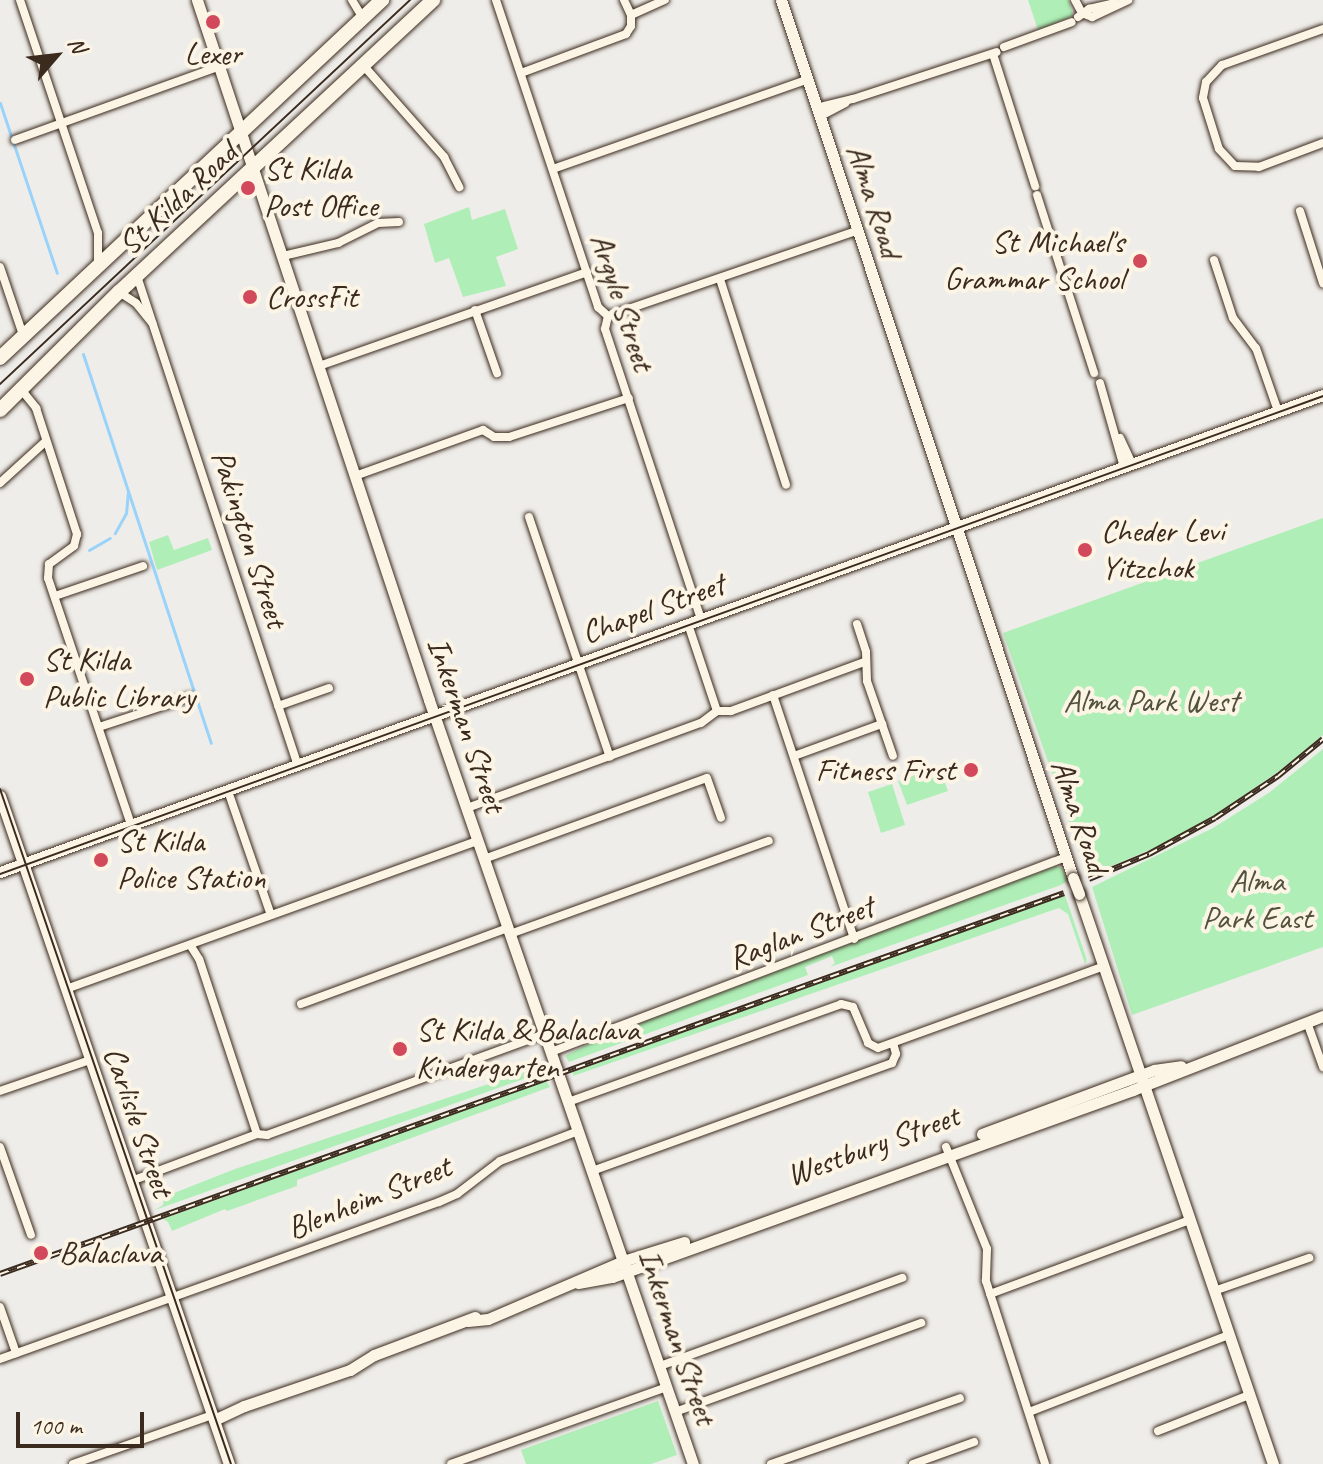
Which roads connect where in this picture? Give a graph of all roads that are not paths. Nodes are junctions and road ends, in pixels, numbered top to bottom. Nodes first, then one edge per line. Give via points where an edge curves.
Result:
1 (20, 0) edge
2 (197, 0) edge
3 (352, 0) edge
4 (382, 0) edge
5 (433, 0) edge
6 (496, 0) edge
7 (624, 0) edge
8 (665, 0) edge
9 (781, 0) edge
10 (1075, 0) edge
11 (1125, 1) edge
12 (631, 15) junction
13 (1077, 17) junction
14 (363, 18) junction
15 (1323, 29) edge
16 (998, 51) junction
17 (363, 65) junction
18 (220, 66) junction
19 (521, 73) junction
20 (806, 80) junction
21 (817, 112) junction
22 (61, 124) junction
23 (241, 131) junction
24 (15, 140) dead end
25 (1323, 143) edge
26 (254, 167) junction
27 (553, 169) junction
28 (459, 187) dead end
29 (1300, 211) dead end
30 (399, 222) dead end
31 (856, 231) junction
32 (98, 233) junction
33 (120, 245) junction
34 (283, 256) junction
35 (1214, 260) dead end
36 (98, 265) junction
37 (0, 267) edge
38 (587, 272) junction
39 (137, 276) junction
40 (720, 279) junction
41 (1323, 283) edge
42 (119, 292) junction
43 (475, 310) junction
44 (608, 316) junction
45 (154, 327) junction
46 (23, 335) junction
47 (0, 358) edge
48 (319, 366) junction
49 (497, 373) dead end
50 (1094, 373) dead end
51 (1100, 383) dead end
52 (20, 388) junction
53 (1323, 395) edge
54 (629, 398) junction
55 (0, 410) edge
56 (1278, 411) junction
57 (46, 441) junction
58 (1128, 466) junction
59 (355, 476) junction
60 (0, 483) edge
61 (786, 485) dead end
62 (529, 517) dead end
63 (954, 528) junction
64 (143, 566) dead end
65 (55, 596) junction
66 (701, 620) junction
67 (688, 624) junction
68 (857, 624) dead end
69 (864, 662) junction
70 (578, 664) junction
71 (329, 688) dead end
72 (773, 695) junction
73 (190, 697) dead end
74 (278, 706) junction
75 (717, 711) junction
76 (435, 716) junction
77 (882, 724) junction
78 (99, 727) junction
79 (794, 756) junction
80 (893, 756) dead end
81 (610, 757) junction
82 (298, 766) junction
83 (228, 791) junction
84 (0, 796) edge
85 (467, 808) junction
86 (721, 818) dead end
87 (131, 825) junction
88 (478, 841) junction
89 (769, 841) dead end
90 (1066, 857) junction
91 (484, 859) junction
92 (23, 864) junction
93 (0, 872) edge
94 (271, 915) junction
95 (509, 931) junction
96 (854, 939) junction
97 (191, 946) junction
98 (1104, 966) junction
99 (66, 989) junction
100 (301, 1004) dead end
101 (1323, 1016) edge
102 (1307, 1022) junction
103 (545, 1034) junction
104 (893, 1043) junction
105 (551, 1052) junction
106 (90, 1060) junction
107 (1323, 1067) edge
108 (1142, 1080) junction
109 (0, 1091) edge
110 (568, 1102) junction
111 (578, 1131) junction
112 (257, 1135) junction
113 (0, 1147) edge
114 (947, 1151) junction
115 (592, 1171) junction
116 (131, 1181) junction
117 (1190, 1220) junction
118 (31, 1235) dead end
119 (1309, 1258) dead end
120 (625, 1266) junction
121 (902, 1278) dead end
122 (1214, 1291) junction
123 (990, 1294) junction
124 (171, 1299) junction
125 (0, 1307) edge
126 (921, 1323) dead end
127 (1229, 1335) junction
128 (16, 1353) junction
129 (0, 1359) edge
130 (660, 1366) junction
131 (667, 1387) junction
132 (1249, 1395) junction
133 (960, 1398) dead end
134 (675, 1412) junction
135 (1029, 1412) junction
136 (212, 1416) junction
137 (1158, 1431) dead end
138 (974, 1442) dead end
139 (73, 1464) edge
140 (229, 1464) edge
141 (451, 1464) edge
142 (693, 1464) edge
143 (771, 1464) edge
144 (913, 1464) edge
145 (1045, 1464) edge
146 (1273, 1464) edge

1 - 22 street
2 - 18 street, Inkerman Street
3 - 14 street
4 - 14 highway, St Kilda Road
5 - 17 highway, St Kilda Road
6 - 19 street, Argyle Street
7 - 12 street
8 - 12 street
9 - 20 street, Alma Road
10 - 13 street
11 - 13 street via 1092,17
12 - 19 street via 626,34
13 - 16 street
14 - 23 highway, St Kilda Road
15 - 25 street via 1222,65 1206,82 1203,98 1219,149 1235,166 1259,167
16 - 21 street
16 - 50 street
17 - 26 highway, St Kilda Road
17 - 28 street via 444,157
18 - 22 street
18 - 23 street, Inkerman Street
19 - 27 street, Argyle Street
20 - 21 street, Alma Road
20 - 27 street
21 - 31 street, Alma Road
22 - 24 street
22 - 32 street
23 - 26 street, Inkerman Street
23 - 33 highway, St Kilda Road
26 - 34 street, Inkerman Street
26 - 39 highway, St Kilda Road
27 - 38 street, Argyle Street
29 - 41 street
30 - 34 street via 378,223 338,243
31 - 40 street
31 - 63 street, Alma Road
32 - 33 street via 106,242
32 - 36 street
33 - 36 highway, St Kilda Road
34 - 48 street, Inkerman Street
35 - 56 street via 1233,318 1256,348
36 - 46 highway, St Kilda Road
37 - 46 street
38 - 43 street
38 - 44 street, Argyle Street via 598,307
39 - 42 highway, St Kilda Road
39 - 45 street, Pakington Street
40 - 44 street
40 - 61 street
42 - 45 street, Pakington Street via 136,303
42 - 52 highway, St Kilda Road
43 - 48 street
43 - 49 street
44 - 54 street, Argyle Street via 605,329
45 - 74 street, Pakington Street
46 - 47 highway, St Kilda Road
48 - 59 street, Inkerman Street
51 - 58 street
52 - 55 highway, St Kilda Road
52 - 57 street via 34,405
53 - 56 street, Chapel Street
54 - 59 street via 509,437 483,430
54 - 66 street, Argyle Street
56 - 58 street, Chapel Street
57 - 60 street
57 - 65 street via 77,539 49,564
58 - 63 street, Chapel Street
59 - 76 street, Inkerman Street
62 - 70 street
63 - 66 street, Chapel Street
63 - 90 street, Alma Road
64 - 65 street
65 - 78 street
66 - 67 street, Chapel Street
67 - 70 street, Chapel Street
67 - 75 street
68 - 69 street
69 - 72 street
69 - 77 street
70 - 76 street, Chapel Street
70 - 81 street
71 - 74 street
72 - 75 street via 726,713
72 - 79 street
73 - 78 street
74 - 82 street, Pakington Street
75 - 81 street via 701,723
76 - 82 street, Chapel Street
76 - 85 street, Inkerman Street
77 - 79 street
77 - 80 street
78 - 87 street
79 - 96 street
81 - 85 street
82 - 83 street, Chapel Street
83 - 87 street, Chapel Street
83 - 94 street
84 - 92 street, Carlisle Street
85 - 88 street, Inkerman Street
86 - 91 street via 707,778
87 - 92 street, Chapel Street
88 - 91 street, Inkerman Street
88 - 94 street
89 - 95 street
90 - 96 street, Raglan Street
90 - 98 street, Alma Road, bridge
91 - 95 street, Inkerman Street
92 - 93 street, Chapel Street
92 - 99 street, Carlisle Street
94 - 97 street
95 - 100 street
95 - 103 street, Inkerman Street
96 - 105 street, Raglan Street
97 - 99 street
97 - 112 street
98 - 104 street
98 - 108 street, Alma Road
99 - 106 street, Carlisle Street
101 - 102 street, Westbury Street
102 - 107 street
102 - 108 street, Westbury Street
103 - 105 street, Inkerman Street
103 - 112 street
104 - 110 street via 870,1045 853,1007 844,1003
104 - 115 street via 892,1063
105 - 110 street, Inkerman Street
106 - 109 street
106 - 116 street, Carlisle Street
108 - 114 street, Westbury Street
108 - 117 street, Alma Road
110 - 111 street, Inkerman Street
111 - 115 street, Inkerman Street
111 - 124 street, Blenheim Street via 500,1161 446,1199
112 - 116 street
113 - 118 street
114 - 120 street, Westbury Street
114 - 123 street via 987,1249
115 - 120 street, Inkerman Street
116 - 124 street, Carlisle Street
117 - 122 street, Alma Road
117 - 123 street
119 - 122 street
120 - 130 street, Inkerman Street
120 - 136 street, Westbury Street
121 - 130 street
122 - 127 street, Alma Road
123 - 135 street
124 - 128 street, Blenheim Street
124 - 136 street, Carlisle Street
125 - 128 street
126 - 134 street
127 - 132 street, Alma Road
127 - 135 street
128 - 129 street, Blenheim Street
130 - 131 street, Inkerman Street
131 - 134 street, Inkerman Street
131 - 141 street
132 - 137 street
132 - 146 street, Alma Road
133 - 143 street
134 - 142 street, Inkerman Street
135 - 145 street
136 - 139 street
136 - 140 street, Carlisle Street
138 - 144 street

